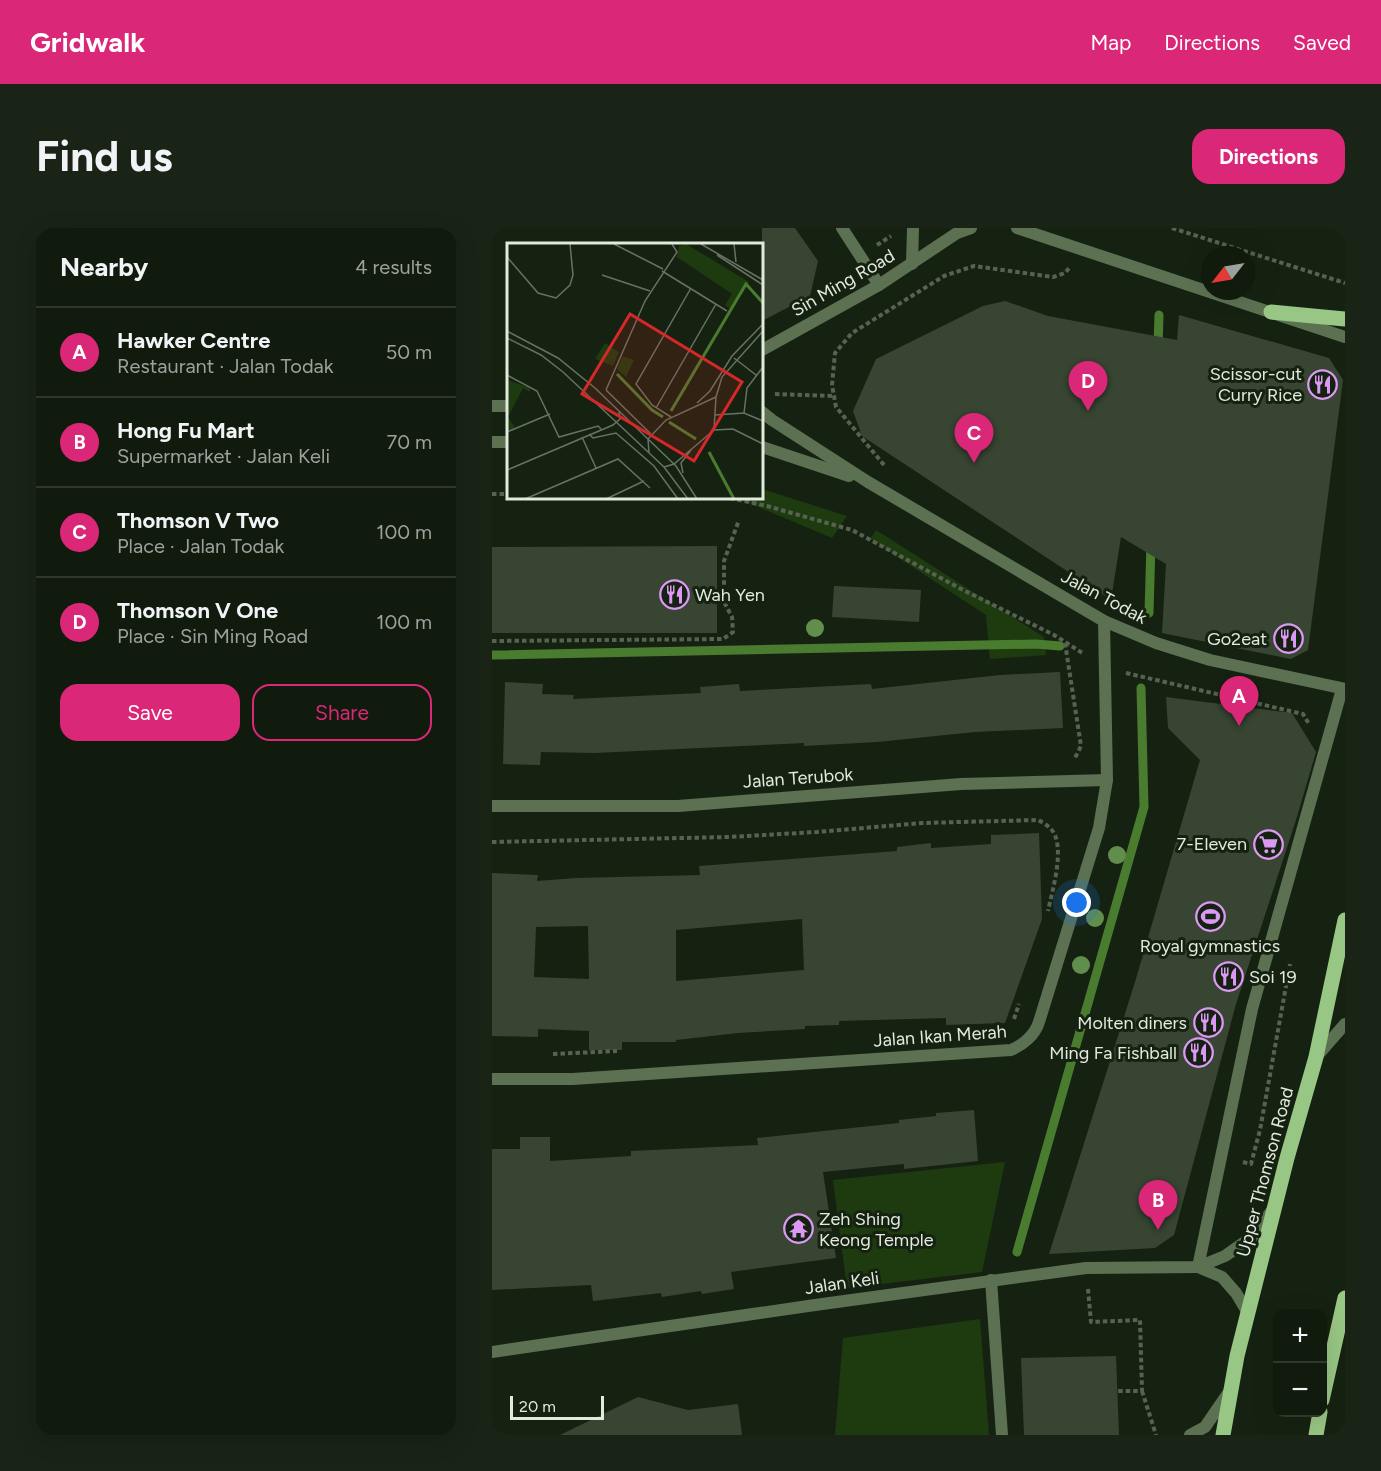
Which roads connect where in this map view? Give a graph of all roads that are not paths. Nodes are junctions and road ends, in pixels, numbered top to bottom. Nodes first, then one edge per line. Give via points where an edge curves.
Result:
1 (842, 228) edge
2 (914, 228) edge
3 (971, 228) edge
4 (1017, 228) edge
5 (912, 264) junction
6 (879, 285) junction
7 (1271, 312) junction
8 (1345, 320) edge
9 (1345, 337) edge
10 (764, 349) edge
11 (764, 414) edge
12 (764, 448) edge
13 (868, 482) junction
14 (1104, 621) junction
15 (1343, 689) edge
16 (1107, 780) junction
17 (492, 806) edge
18 (1345, 920) edge
19 (1345, 1024) edge
20 (1316, 1057) junction
21 (492, 1079) edge
22 (1275, 1206) junction
23 (1198, 1267) junction
24 (991, 1280) junction
25 (1345, 1298) edge
26 (1248, 1314) junction
27 (492, 1352) edge
28 (1327, 1381) edge
29 (1232, 1389) junction
30 (1319, 1417) edge
31 (1002, 1435) edge
32 (1191, 1435) edge
33 (1223, 1435) edge
34 (1316, 1435) edge

1 - 6 street
2 - 5 street
3 - 5 street, Sin Ming Road via 957,233
4 - 7 street
5 - 6 street, Sin Ming Road
6 - 10 street, Sin Ming Road
7 - 8 main road
7 - 9 street
11 - 13 street
12 - 13 street
13 - 14 street, Jalan Todak
14 - 15 street, Jalan Todak via 1210,660
14 - 16 street, Jalan Ikan Merah
15 - 23 street via 1252,1009
16 - 17 street, Jalan Terubok via 961,784 678,806
16 - 21 street, Jalan Ikan Merah via 1099,828 1037,1028 1018,1047 573,1079
18 - 20 main road, Upper Thomson Road
19 - 20 street
20 - 22 main road, Upper Thomson Road
22 - 23 street via 1252,1237 1226,1256
22 - 26 main road, Upper Thomson Road
23 - 24 street, Jalan Keli via 1086,1268
23 - 26 street via 1222,1277
24 - 27 street, Jalan Keli
24 - 31 street
25 - 28 main road
26 - 29 main road, Upper Thomson Road
29 - 32 street via 1205,1427
29 - 33 main road, Upper Thomson Road
30 - 34 main road

